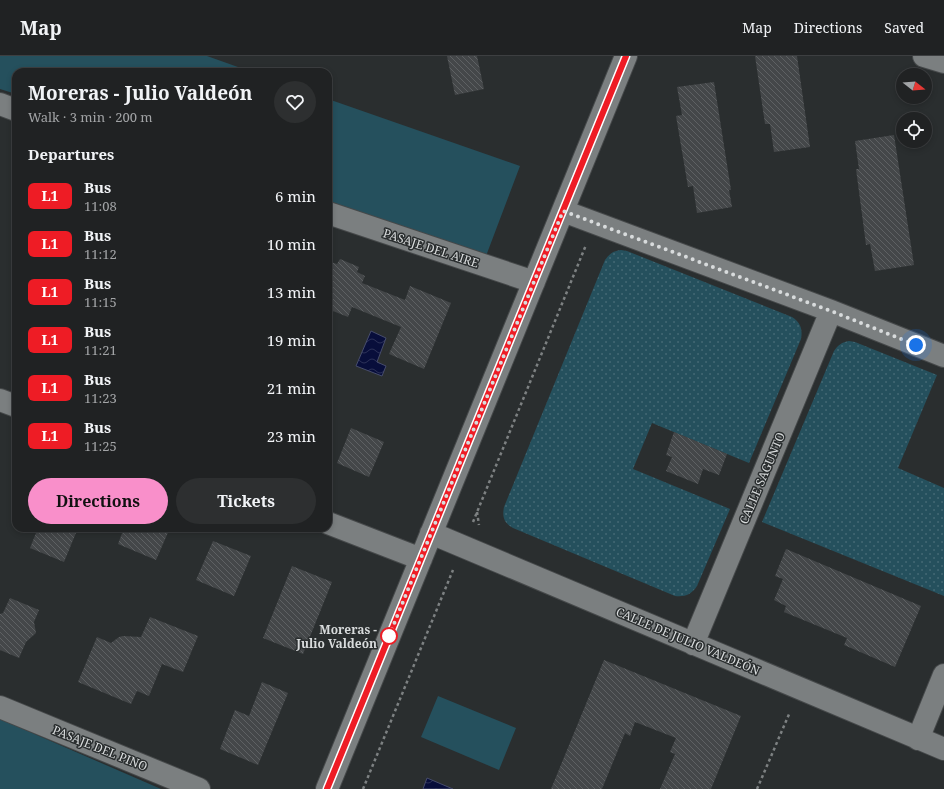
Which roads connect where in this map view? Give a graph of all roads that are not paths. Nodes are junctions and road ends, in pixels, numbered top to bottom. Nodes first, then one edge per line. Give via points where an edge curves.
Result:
1 (626, 56) edge
2 (924, 56) edge
3 (944, 62) edge
4 (0, 104) edge
5 (12, 108) edge
6 (563, 211) junction
7 (332, 214) edge
8 (534, 282) junction
9 (831, 311) junction
10 (944, 356) edge
11 (0, 400) edge
12 (12, 404) edge
13 (332, 525) edge
14 (431, 533) junction
15 (421, 559) junction
16 (693, 644) junction
17 (944, 674) edge
18 (0, 707) edge
19 (918, 739) junction
20 (944, 750) edge
21 (200, 789) edge
22 (327, 789) edge

1 - 6 street
2 - 3 street
4 - 5 street
6 - 8 street
6 - 9 street
7 - 8 street, PASAJE DEL AIRE
8 - 14 street
9 - 10 street
9 - 16 street, CALLE SAGUNTO
11 - 12 street
13 - 15 street
14 - 15 street
14 - 16 street, CALLE DE JULIO VALDEÓN
15 - 22 street
16 - 19 street, CALLE DE JULIO VALDEÓN
17 - 19 street
18 - 21 street, PASAJE DEL PINO
19 - 20 street, CALLE DE JULIO VALDEÓN

